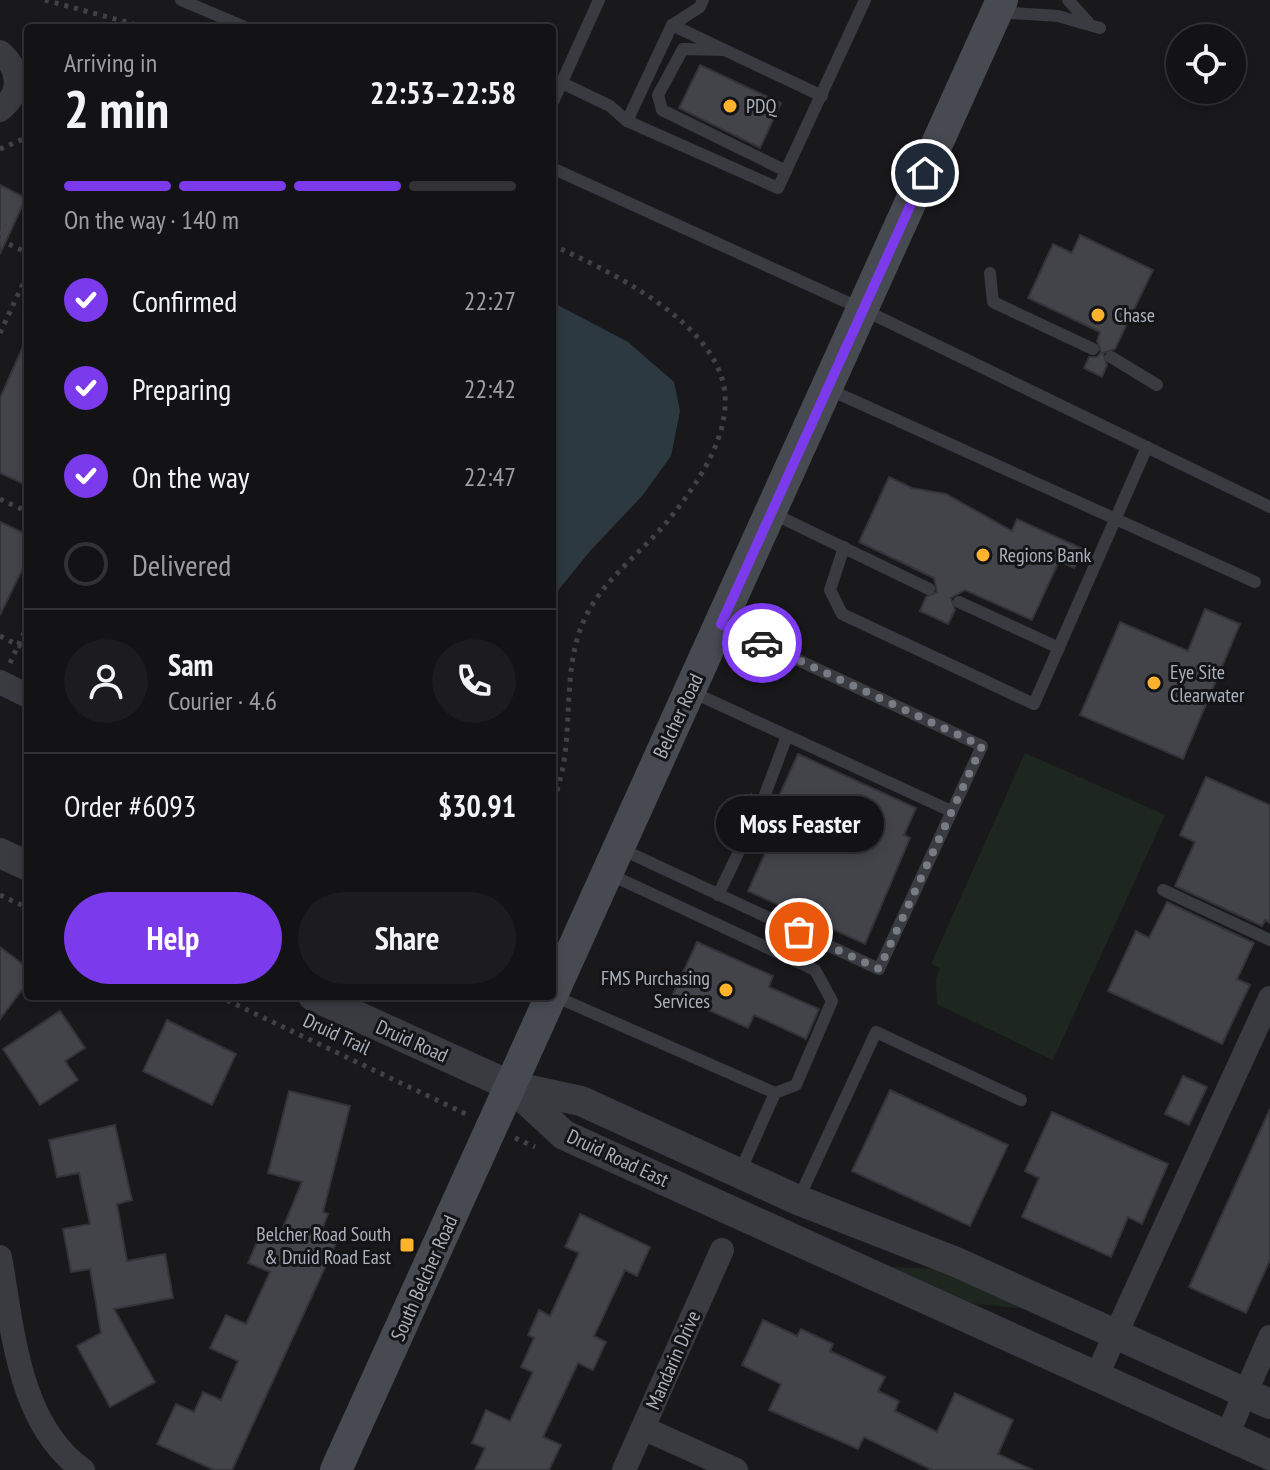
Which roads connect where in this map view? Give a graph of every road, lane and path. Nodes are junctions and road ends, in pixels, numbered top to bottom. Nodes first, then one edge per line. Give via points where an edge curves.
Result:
1 (45, 0) edge
2 (181, 0) edge
3 (220, 0) edge
4 (599, 0) edge
5 (703, 0) edge
6 (865, 0) edge
7 (1068, 0) edge
8 (1000, 6) edge
9 (214, 13) junction
10 (133, 24) edge
11 (238, 24) edge
12 (672, 25) junction
13 (724, 50) junction
14 (14, 64) edge
15 (562, 83) junction
16 (556, 96) edge
17 (822, 96) junction
18 (0, 110) edge
19 (627, 121) junction
20 (24, 139) edge
21 (0, 149) edge
22 (556, 170) edge
23 (786, 171) junction
24 (5, 224) dead end
25 (0, 238) edge
26 (556, 247) edge
27 (24, 251) edge
28 (990, 273) dead end
29 (24, 282) edge
30 (864, 310) junction
31 (0, 333) edge
32 (1093, 349) dead end
33 (1111, 357) dead end
34 (1157, 385) dead end
35 (828, 389) junction
36 (1147, 447) junction
37 (0, 499) edge
38 (1270, 507) edge
39 (24, 510) edge
40 (772, 513) junction
41 (1115, 518) junction
42 (844, 547) junction
43 (1255, 582) dead end
44 (929, 589) dead end
45 (959, 602) dead end
46 (721, 624) junction
47 (24, 633) edge
48 (0, 636) edge
49 (19, 645) junction
50 (24, 648) edge
51 (1059, 648) junction
52 (4, 675) edge
53 (690, 691) junction
54 (24, 692) edge
55 (787, 736) junction
56 (556, 794) edge
57 (763, 800) dead end
58 (951, 811) junction
59 (745, 839) dead end
60 (0, 853) edge
61 (612, 860) junction
62 (24, 864) edge
63 (1163, 890) dead end
64 (0, 895) edge
65 (718, 895) junction
66 (24, 906) edge
67 (1270, 940) edge
68 (556, 986) edge
69 (556, 997) edge
70 (1270, 998) edge
71 (226, 1000) edge
72 (322, 1000) edge
73 (550, 1000) edge
74 (511, 1086) junction
75 (775, 1093) junction
76 (1021, 1100) dead end
77 (441, 1103) dead end
78 (739, 1174) junction
79 (798, 1200) junction
80 (722, 1250) dead end
81 (0, 1257) edge
82 (1116, 1334) junction
83 (1270, 1337) edge
84 (1266, 1365) edge
85 (1097, 1375) junction
86 (1258, 1399) edge
87 (643, 1428) junction
88 (1227, 1435) junction
89 (1270, 1455) edge
90 (83, 1470) edge
91 (336, 1470) edge
92 (624, 1470) edge
93 (736, 1470) edge

1 - 10 path
2 - 9 lane
3 - 9 lane
4 - 15 lane
5 - 12 lane
6 - 17 lane
7 - 8 lane via 1094,25
8 - 30 main road, Belcher Road
9 - 11 lane
12 - 13 lane
12 - 19 lane
13 - 17 lane
13 - 23 lane via 683,49 658,95 662,110
14 - 18 street via 15,91
15 - 16 lane
15 - 19 lane via 610,106
17 - 23 lane
19 - 23 lane via 778,188
20 - 21 path
22 - 30 lane
24 - 25 path
25 - 27 path
26 - 56 path via 645,295 693,331 724,386 725,406 721,433 696,482 588,613 573,667 570,734
28 - 32 lane via 993,302
29 - 31 path
30 - 35 main road, Belcher Road
30 - 36 lane
33 - 34 lane
35 - 40 main road, Belcher Road
35 - 41 lane
36 - 38 lane
36 - 41 lane
37 - 39 path
40 - 42 lane
40 - 46 main road, Belcher Road
41 - 43 lane
41 - 51 lane
42 - 44 lane
42 - 51 lane via 830,590 842,614 854,622 1034,704
45 - 51 lane
46 - 53 main road, Belcher Road
46 - 58 lane via 982,746
47 - 49 path
48 - 49 path
49 - 50 path
49 - 52 path
52 - 54 street
53 - 55 lane
53 - 61 main road, Belcher Road
55 - 57 lane
55 - 58 lane
58 - 65 lane via 879,969
59 - 65 lane
60 - 62 street
61 - 65 lane
61 - 68 main road, Belcher Road
61 - 75 lane via 815,970 832,1001 796,1085
63 - 67 lane
64 - 66 path
69 - 75 lane
70 - 82 street
71 - 77 path, Druid Trail
72 - 74 street, Druid Road
73 - 74 main road, Belcher Road
74 - 78 street, Druid Road East via 581,1101
74 - 85 street, Druid Road East via 564,1135
74 - 91 main road, South Belcher Road
75 - 78 lane
76 - 79 lane via 876,1032
78 - 79 street, Druid Road East
79 - 82 street, Druid Road East via 956,1262
80 - 87 street, Mandarin Drive
81 - 90 street via 20,1372 56,1445
82 - 85 street
82 - 86 street, Druid Road East
83 - 84 street
84 - 86 street
85 - 88 street, Druid Road East
86 - 88 street
87 - 92 street, Mandarin Drive
87 - 93 street
88 - 89 street, Druid Road East

